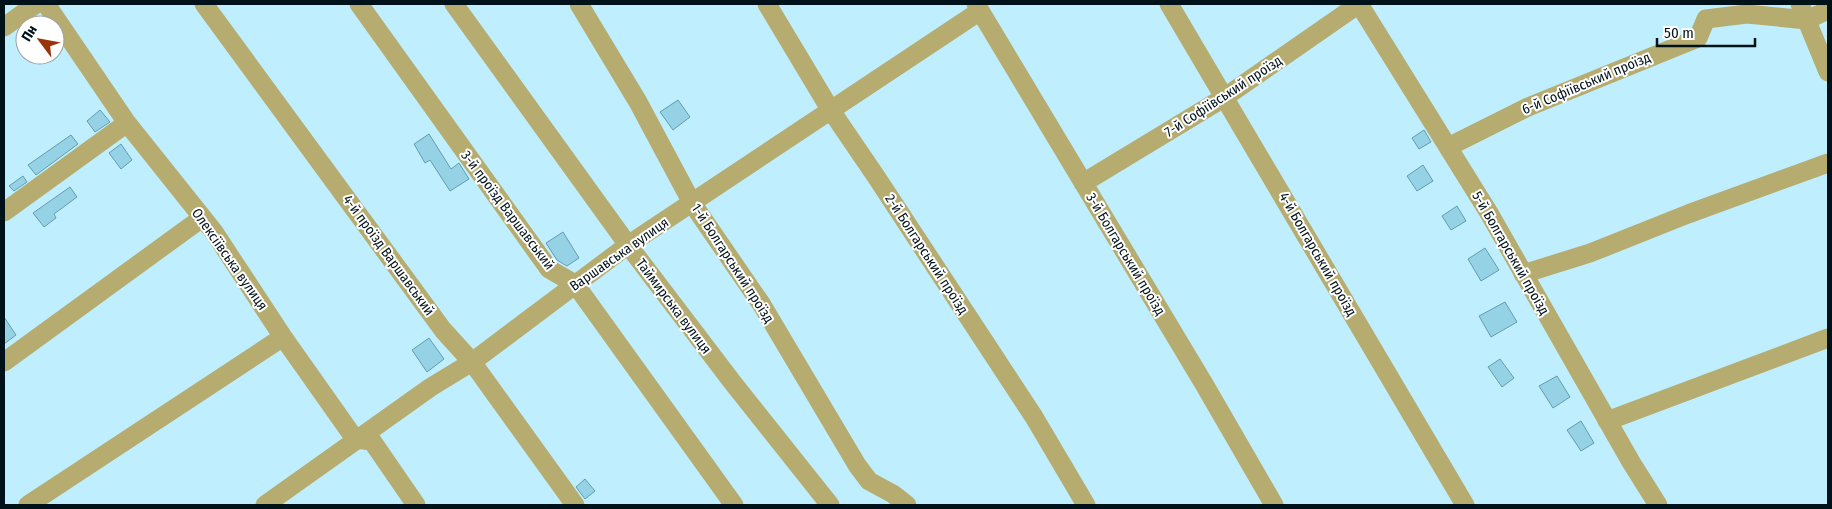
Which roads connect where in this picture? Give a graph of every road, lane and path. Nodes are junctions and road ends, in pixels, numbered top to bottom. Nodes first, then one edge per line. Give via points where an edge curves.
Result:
1 (36, 4) edge
2 (46, 4) edge
3 (204, 4) edge
4 (359, 4) edge
5 (454, 4) edge
6 (579, 4) edge
7 (767, 4) edge
8 (1169, 4) edge
9 (1359, 4) edge
10 (978, 7) edge
11 (1828, 10) edge
12 (1702, 11) edge
13 (1803, 12) edge
14 (4, 27) edge
15 (1828, 72) edge
16 (1225, 97) junction
17 (830, 109) junction
18 (128, 123) junction
19 (1448, 148) junction
20 (1828, 164) edge
21 (1083, 183) junction
22 (692, 203) junction
23 (4, 212) edge
24 (202, 218) junction
25 (628, 245) junction
26 (1523, 274) junction
27 (575, 284) junction
28 (283, 337) junction
29 (1828, 338) edge
30 (4, 362) edge
31 (472, 362) junction
32 (1607, 421) junction
33 (355, 439) junction
34 (285, 499) edge
35 (28, 505) edge
36 (265, 505) edge
37 (416, 505) edge
38 (575, 505) edge
39 (734, 505) edge
40 (830, 505) edge
41 (907, 505) edge
42 (1086, 505) edge
43 (1274, 505) edge
44 (1465, 505) edge
45 (1658, 505) edge

1 - 14 street
2 - 18 street, Олексіївська вулиця
3 - 31 street, 4-й проїзд Варшавський via 444,330
4 - 27 street, 3-й проїзд Варшавський via 549,269
5 - 25 street, Таймирська вулиця
6 - 22 street, 1-й Болгарський проїзд via 638,102
7 - 17 street, 2-й Болгарський проїзд
8 - 16 street, 4-й Болгарський проїзд
9 - 16 street, 7-й Софіївський проїзд
9 - 19 street, 5-й Болгарський проїзд
10 - 17 street, Варшавська вулиця
10 - 21 street, 3-й Болгарський проїзд
11 - 13 street
12 - 13 street, 6-й Софіївський проїзд via 1747,14
12 - 19 street, 6-й Софіївський проїзд via 1698,38 1528,107
13 - 15 street
16 - 21 street, 7-й Софіївський проїзд
16 - 44 street, 4-й Болгарський проїзд
17 - 22 street, Варшавська вулиця
17 - 42 street, 2-й Болгарський проїзд via 1034,417
18 - 23 street
18 - 24 street, Олексіївська вулиця
19 - 26 street, 5-й Болгарський проїзд
20 - 26 street via 1590,253
21 - 43 street, 3-й Болгарський проїзд
22 - 25 street, Варшавська вулиця
22 - 41 street, 1-й Болгарський проїзд via 762,305 857,465 869,481
24 - 28 street, Олексіївська вулиця
24 - 30 street
25 - 27 street, Варшавська вулиця
25 - 40 street, Таймирська вулиця
26 - 32 street, 5-й Болгарський проїзд
27 - 31 street, Варшавська вулиця
27 - 39 street, 3-й проїзд Варшавський
28 - 33 street, Олексіївська вулиця
28 - 35 street
29 - 32 street
31 - 33 street, Варшавська вулиця
31 - 38 street, 4-й проїзд Варшавський
32 - 45 street, 5-й Болгарський проїзд
33 - 34 street, Варшавська вулиця
33 - 37 street via 372,442
34 - 36 street, Варшавська вулиця

